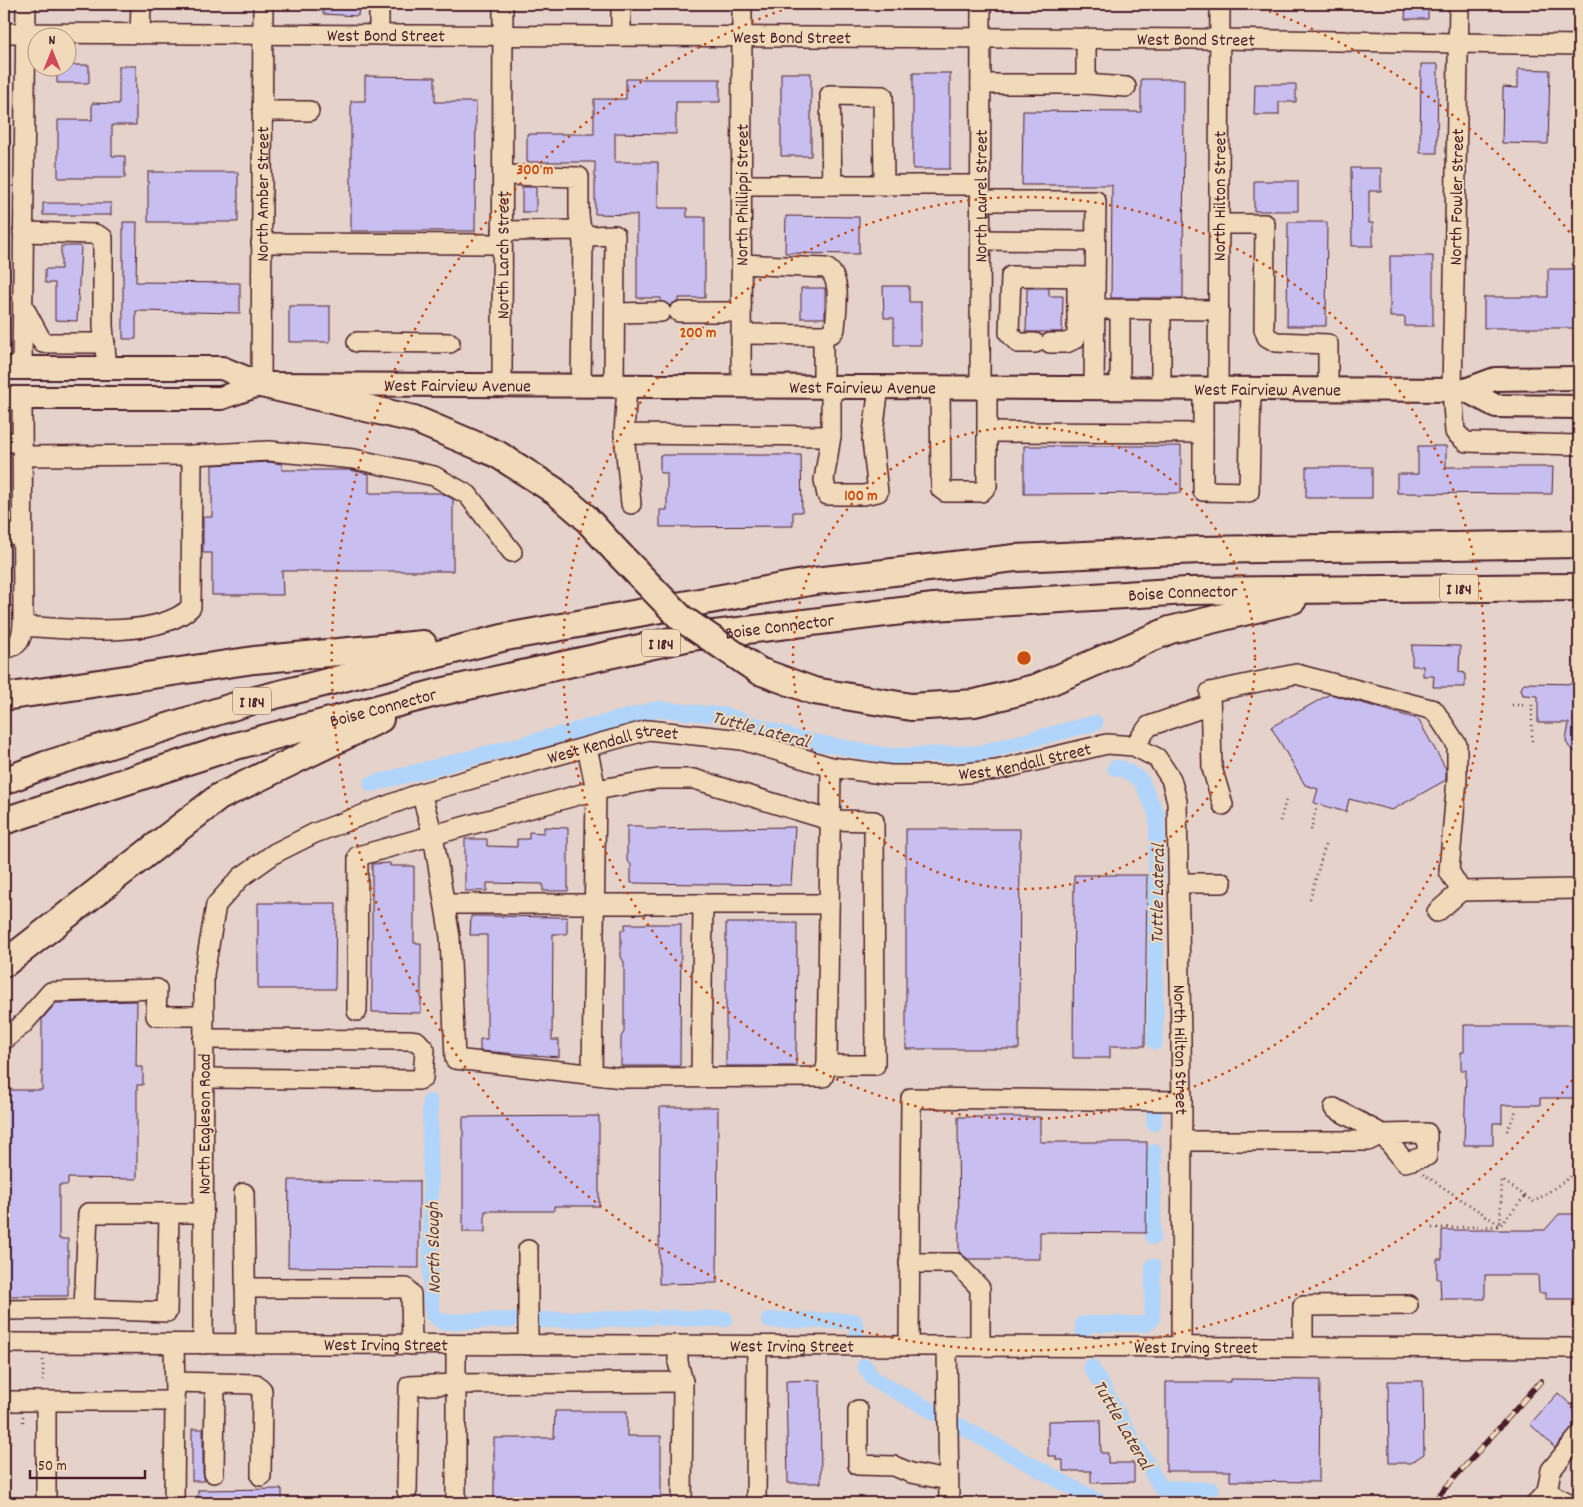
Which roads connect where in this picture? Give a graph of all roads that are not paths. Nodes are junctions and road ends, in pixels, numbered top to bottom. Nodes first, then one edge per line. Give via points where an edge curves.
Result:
1 (26, 4) edge
2 (141, 4) edge
3 (262, 4) edge
4 (379, 4) edge
5 (503, 4) edge
6 (621, 4) edge
7 (742, 4) edge
8 (981, 4) edge
9 (1220, 4) edge
10 (1458, 4) edge
11 (4, 33) edge
12 (26, 33) junction
13 (140, 34) junction
14 (262, 34) junction
15 (379, 35) junction
16 (503, 36) junction
17 (621, 36) junction
18 (742, 37) junction
19 (981, 38) junction
20 (1086, 39) junction
21 (1220, 39) junction
22 (1458, 43) junction
23 (1579, 45) edge
24 (981, 84) junction
25 (1086, 84) junction
26 (1126, 87) dead end
27 (262, 111) junction
28 (309, 111) dead end
29 (502, 175) junction
30 (741, 186) junction
31 (832, 186) junction
32 (884, 186) junction
33 (980, 193) junction
34 (1219, 224) junction
35 (580, 230) junction
36 (23, 232) junction
37 (502, 237) junction
38 (980, 240) junction
39 (1095, 241) junction
40 (261, 243) junction
41 (741, 264) junction
42 (980, 276) junction
43 (1011, 276) junction
44 (1086, 277) junction
45 (22, 305) junction
46 (1095, 310) junction
47 (1120, 310) junction
48 (1161, 310) junction
49 (1219, 310) junction
50 (616, 312) junction
51 (741, 312) junction
52 (741, 334) junction
53 (823, 335) junction
54 (357, 342) dead end
55 (106, 343) junction
56 (450, 343) dead end
57 (13, 368) edge
58 (107, 368) junction
59 (1579, 378) edge
60 (261, 384) junction
61 (502, 385) junction
62 (581, 386) junction
63 (620, 386) junction
64 (741, 386) junction
65 (827, 387) junction
66 (879, 387) junction
67 (940, 387) junction
68 (983, 387) junction
69 (1094, 388) junction
70 (1120, 388) junction
71 (1161, 388) junction
72 (1211, 388) junction
73 (1251, 388) junction
74 (1328, 389) junction
75 (1458, 390) junction
76 (13, 398) edge
77 (1579, 407) edge
78 (987, 432) junction
79 (1203, 433) junction
80 (624, 434) junction
81 (831, 436) junction
82 (1579, 445) edge
83 (16, 447) edge
84 (192, 455) junction
85 (631, 504) dead end
86 (4, 534) edge
87 (22, 534) junction
88 (1579, 544) edge
89 (512, 552) dead end
90 (1579, 587) edge
91 (1340, 589) junction
92 (23, 626) junction
93 (506, 637) junction
94 (4, 650) edge
95 (436, 693) junction
96 (4, 696) edge
97 (1210, 705) junction
98 (587, 746) junction
99 (1134, 746) junction
100 (1157, 758) joint
101 (831, 767) junction
102 (4, 781) edge
103 (596, 790) junction
104 (421, 793) junction
105 (1223, 805) dead end
106 (829, 820) junction
107 (4, 821) edge
108 (432, 835) junction
109 (1178, 883) junction
110 (1222, 883) dead end
111 (1579, 889) edge
112 (1461, 891) junction
113 (445, 904) junction
114 (594, 904) junction
115 (703, 904) junction
116 (829, 904) junction
117 (216, 905) joint
118 (1437, 912) dead end
119 (4, 964) edge
120 (357, 1012) dead end
121 (204, 1016) junction
122 (203, 1039) junction
123 (4, 1040) edge
124 (827, 1065) junction
125 (592, 1074) junction
126 (701, 1077) junction
127 (203, 1078) junction
128 (1182, 1101) junction
129 (1334, 1108) dead end
130 (1182, 1141) junction
131 (244, 1193) dead end
132 (169, 1213) junction
133 (203, 1213) junction
134 (528, 1250) dead end
135 (909, 1263) junction
136 (245, 1288) junction
137 (1408, 1305) dead end
138 (84, 1309) junction
139 (4, 1310) edge
140 (4, 1344) edge
141 (174, 1344) junction
142 (203, 1344) junction
143 (246, 1344) junction
144 (412, 1345) junction
145 (456, 1345) junction
146 (528, 1345) junction
147 (678, 1345) junction
148 (757, 1346) junction
149 (909, 1346) junction
150 (947, 1346) junction
151 (980, 1346) junction
152 (1181, 1347) junction
153 (1304, 1347) junction
154 (1579, 1348) edge
155 (175, 1382) junction
156 (683, 1382) junction
157 (214, 1384) junction
158 (456, 1384) junction
159 (44, 1396) junction
160 (4, 1400) edge
161 (175, 1401) junction
162 (858, 1410) dead end
163 (1579, 1436) edge
164 (214, 1473) dead end
165 (261, 1476) dead end
166 (948, 1480) junction
167 (407, 1491) dead end
168 (1542, 1498) edge
169 (46, 1503) edge
170 (174, 1503) edge
171 (456, 1503) edge
172 (682, 1503) edge
173 (756, 1503) edge
174 (949, 1503) edge
175 (1569, 1503) edge

1 - 12 street
2 - 13 street
3 - 14 street, North Amber Street
4 - 15 street
5 - 16 street, North Larch Street
6 - 17 street
7 - 18 street, North Phillippi Street
8 - 19 street, North Laurel Street
9 - 21 street, North Hilton Street
10 - 22 street, North Fowler Street
11 - 12 street, West Bond Street
12 - 13 street, West Bond Street
12 - 36 street
13 - 14 street, West Bond Street
14 - 15 street, West Bond Street
14 - 27 street, North Amber Street
15 - 16 street, West Bond Street
16 - 17 street, West Bond Street
16 - 29 street, North Larch Street
17 - 18 street, West Bond Street
18 - 19 street, West Bond Street
18 - 30 street, North Phillippi Street
19 - 20 street, West Bond Street
19 - 24 street, North Laurel Street
20 - 21 street, West Bond Street
20 - 25 street
21 - 22 street, West Bond Street
21 - 34 street, North Hilton Street
22 - 23 street, West Bond Street
22 - 75 street, North Fowler Street
24 - 25 street
24 - 33 street, North Laurel Street
25 - 26 street
27 - 28 street
27 - 40 street, North Amber Street
29 - 35 street via 579,177
29 - 37 street, North Larch Street
30 - 31 street
30 - 41 street, North Phillippi Street
31 - 32 street
31 - 32 street via 830,95 883,96
32 - 33 street
33 - 38 street, North Laurel Street
33 - 39 street via 1096,201
34 - 49 street, North Hilton Street
34 - 74 street via 1265,224 1264,329 1267,337 1276,342 1328,344
35 - 37 street
35 - 50 street via 590,236 615,235
35 - 62 street via 583,243
36 - 45 street
36 - 55 street via 95,234 103,238 103,326
37 - 40 street
37 - 61 street, North Larch Street
38 - 39 street
38 - 42 street, North Laurel Street
39 - 44 street
40 - 60 street, North Amber Street
41 - 51 street, North Phillippi Street
41 - 53 street via 826,268 832,271 836,280 835,329
42 - 43 street
42 - 68 street, North Laurel Street
43 - 44 street
43 - 44 street via 1009,333 1018,342 1043,343 1066,343 1075,339
44 - 46 street
45 - 55 street via 43,342
45 - 57 street
46 - 47 street
46 - 69 street
47 - 48 street
47 - 70 street
48 - 49 street
48 - 71 street
49 - 72 street, North Hilton Street
50 - 51 street
50 - 63 street
51 - 52 street, North Phillippi Street
52 - 53 street
52 - 64 street, North Phillippi Street
53 - 65 street
54 - 56 street
55 - 58 street
57 - 58 main road, West Fairview Avenue
58 - 60 main road, West Fairview Avenue via 222,368
59 - 75 main road, West Fairview Avenue via 1495,379
60 - 61 main road, West Fairview Avenue
60 - 76 main road, West Fairview Avenue via 221,398
60 - 91 highway, bridge via 414,419 497,454 555,491 584,516 681,618 759,671 814,692 911,707 975,703 1038,687 1170,630
61 - 62 main road, West Fairview Avenue
62 - 63 main road, West Fairview Avenue
63 - 64 main road, West Fairview Avenue
63 - 80 street
64 - 65 main road, West Fairview Avenue
65 - 66 main road, West Fairview Avenue
65 - 81 street
66 - 67 main road, West Fairview Avenue
66 - 81 street via 872,440 878,492 828,496 824,480
67 - 68 main road, West Fairview Avenue
67 - 78 street, North Laurel Street via 941,488 945,492 984,491 987,486
68 - 69 main road, West Fairview Avenue
68 - 78 street, North Laurel Street
69 - 70 main road, West Fairview Avenue
70 - 71 main road, West Fairview Avenue
71 - 72 main road, West Fairview Avenue
72 - 73 main road, West Fairview Avenue
72 - 79 street, North Hilton Street
73 - 74 main road, West Fairview Avenue
73 - 79 street, North Hilton Street via 1249,492 1203,491
74 - 75 main road, West Fairview Avenue
75 - 77 main road, West Fairview Avenue via 1496,406
75 - 82 street, North Fowler Street via 1455,432 1466,442
76 - 83 street
78 - 79 street
80 - 81 street
80 - 85 street
83 - 84 street
83 - 87 street
84 - 89 street via 268,451 354,459 434,476 468,495
84 - 92 street via 191,607 182,616 163,622 104,632
86 - 87 street
87 - 92 street
88 - 93 highway, Boise Connector / I 184 via 1200,550 1015,558 815,581
90 - 91 highway, Boise Connector / I 184
91 - 95 highway, Boise Connector / I 184 via 1187,591 934,607 690,637
92 - 94 street via 21,640
93 - 96 highway via 254,660
93 - 102 highway, Boise Connector / I 184 via 248,702 45,765
95 - 107 highway, Boise Connector / I 184 via 228,748
95 - 119 highway via 219,797
97 - 99 street via 1149,726
97 - 105 street via 1212,768
97 - 112 street via 1210,692 1296,674 1434,710 1457,745 1449,871
98 - 101 street, West Kendall Street via 648,730 742,740
98 - 103 street
98 - 104 street, West Kendall Street
99 - 100 street, West Kendall Street
99 - 101 street, West Kendall Street via 1107,744 996,770 944,775 890,775
100 - 109 street, North Hilton Street via 1170,779 1177,801
101 - 106 street
103 - 106 street via 657,779 694,779
103 - 108 street
103 - 114 street
104 - 108 street
104 - 117 street, West Kendall Street via 315,833 275,853 241,877
106 - 116 street
106 - 124 street via 874,821 875,1065
108 - 113 street
108 - 120 street via 358,856
109 - 110 street
109 - 128 street, North Hilton Street
111 - 112 street
112 - 118 street
113 - 114 street
113 - 125 street via 450,937 455,1059
114 - 115 street
114 - 125 street
115 - 116 street
115 - 126 street
116 - 124 street
117 - 121 street, North Eagleson Road via 204,974
121 - 122 street, North Eagleson Road
121 - 123 street via 156,1016 157,989 52,992
122 - 127 street, North Eagleson Road
122 - 127 street via 409,1040 416,1041 425,1050 423,1078 419,1080
124 - 126 street via 823,1077
125 - 126 street via 623,1078
127 - 133 street, North Eagleson Road
128 - 130 street, North Hilton Street
128 - 135 street via 911,1098
129 - 130 street via 1382,1134 1368,1141
130 - 152 street, North Hilton Street
131 - 136 street
132 - 133 street
132 - 138 street via 88,1213
132 - 138 street via 168,1312
133 - 142 street, North Eagleson Road
134 - 146 street
135 - 149 street
135 - 151 street via 956,1263 980,1288
136 - 143 street
136 - 144 street via 406,1288 412,1294
137 - 153 street via 1303,1306
138 - 139 street
140 - 141 street, West Irving Street
141 - 142 street, West Irving Street
141 - 155 street
142 - 143 street, West Irving Street
143 - 144 street, West Irving Street
144 - 145 street, West Irving Street
145 - 146 street, West Irving Street
145 - 158 street
146 - 147 street, West Irving Street
147 - 148 street, West Irving Street
147 - 156 street
148 - 149 street, West Irving Street
148 - 173 street
149 - 150 street, West Irving Street
150 - 151 street, West Irving Street
150 - 166 street
151 - 152 street, West Irving Street
152 - 153 street, West Irving Street
153 - 154 street, West Irving Street
155 - 157 street
155 - 161 street
156 - 158 street
156 - 172 street
157 - 164 street
157 - 165 street via 256,1384 262,1390
158 - 167 street via 408,1386
158 - 171 street
159 - 160 street
159 - 161 street
159 - 169 street
161 - 170 street
162 - 166 street via 858,1465 894,1466 911,1473
163 - 168 street via 1551,1470
166 - 174 street
168 - 175 street

